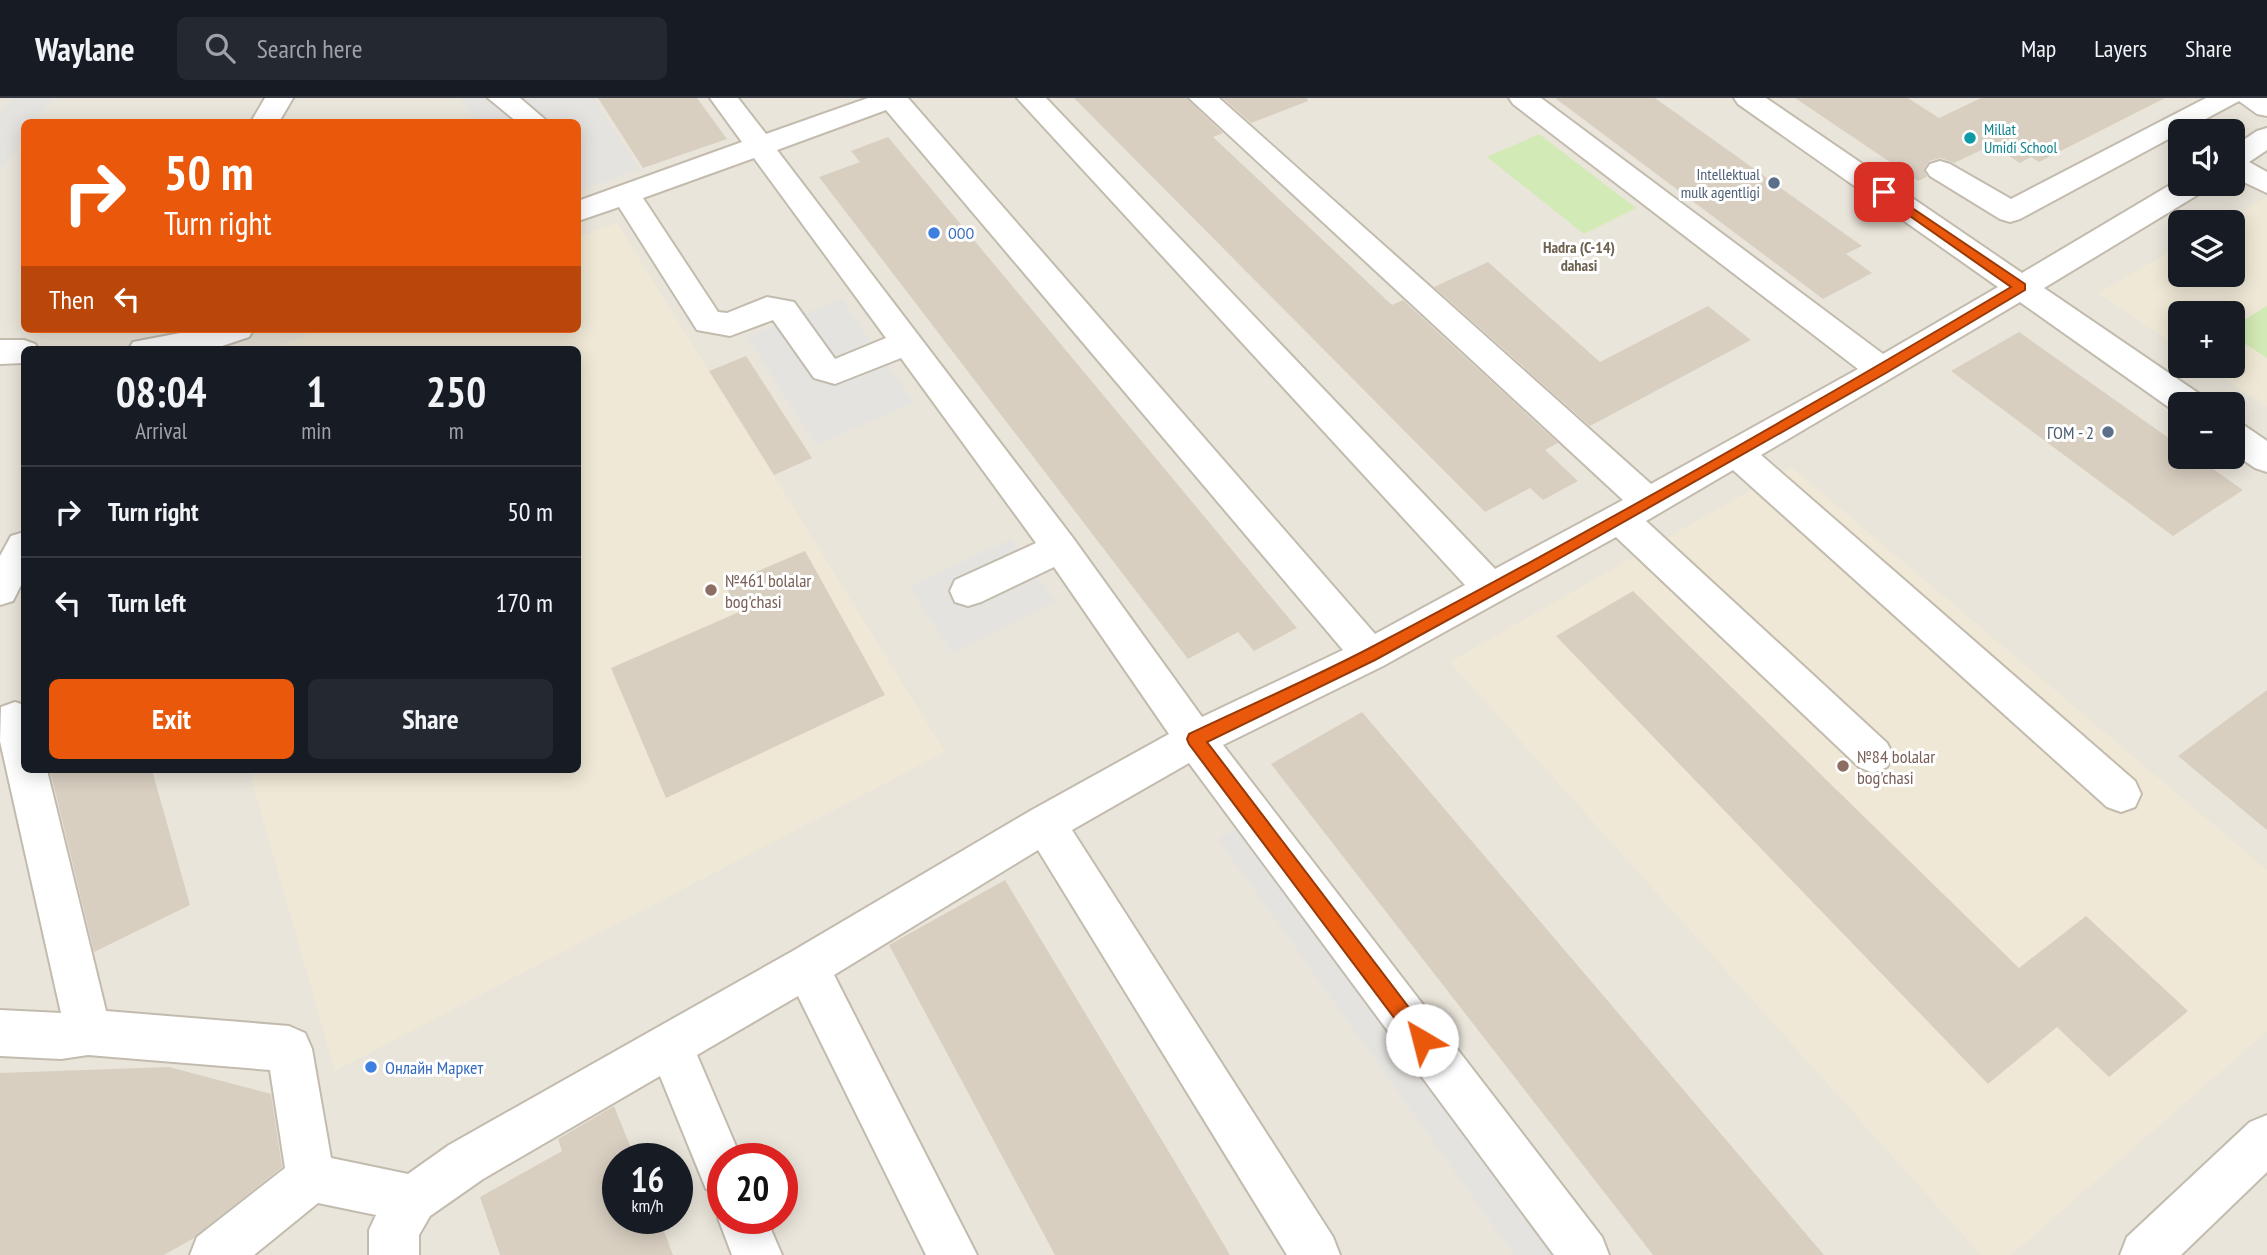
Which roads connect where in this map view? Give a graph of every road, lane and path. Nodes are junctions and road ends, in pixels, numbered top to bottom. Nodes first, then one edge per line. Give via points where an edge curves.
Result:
1 (279, 98) edge
2 (475, 98) edge
3 (502, 98) edge
4 (724, 98) edge
5 (1031, 98) edge
6 (1203, 98) edge
7 (1523, 98) edge
8 (1748, 98) edge
9 (2227, 98) edge
10 (2250, 98) edge
11 (892, 99) edge
12 (2267, 108) edge
13 (267, 119) edge
14 (487, 119) edge
15 (530, 119) edge
16 (2267, 137) edge
17 (759, 146) junction
18 (2245, 153) edge
19 (1940, 170) dead end
20 (2245, 170) edge
21 (2267, 184) edge
22 (581, 189) edge
23 (625, 194) junction
24 (2174, 196) edge
25 (586, 208) edge
26 (2020, 287) junction
27 (217, 339) edge
28 (906, 343) junction
29 (171, 346) edge
30 (0, 352) edge
31 (21, 352) edge
32 (1882, 370) junction
33 (2172, 392) edge
34 (2245, 443) edge
35 (1735, 452) junction
36 (2267, 459) edge
37 (1633, 510) junction
38 (1060, 548) junction
39 (21, 552) edge
40 (1491, 589) junction
41 (0, 590) edge
42 (968, 591) dead end
43 (1370, 655) junction
44 (15, 719) dead end
45 (1195, 739) junction
46 (21, 746) edge
47 (1873, 755) dead end
48 (28, 773) edge
49 (2121, 794) dead end
50 (1045, 824) junction
51 (807, 967) junction
52 (88, 1032) junction
53 (0, 1033) edge
54 (670, 1045) junction
55 (2267, 1139) edge
56 (711, 1143) edge
57 (311, 1178) junction
58 (413, 1199) junction
59 (748, 1234) edge
60 (215, 1255) edge
61 (394, 1255) edge
62 (757, 1255) edge
63 (952, 1255) edge
64 (1315, 1255) edge
65 (1584, 1255) edge
66 (2146, 1255) edge

1 - 13 lane
2 - 14 lane
3 - 15 lane
4 - 17 lane
5 - 40 lane
6 - 37 lane
7 - 32 lane
8 - 26 lane
9 - 19 lane via 2010,212
10 - 12 lane
11 - 17 lane
11 - 43 lane
16 - 18 lane
17 - 23 lane
17 - 28 lane
20 - 21 lane
22 - 25 lane
23 - 25 lane
23 - 28 lane via 708,322 730,325 767,309 783,310 826,370 835,372
24 - 26 lane
26 - 32 lane
26 - 33 lane
27 - 29 lane
28 - 38 lane
30 - 31 lane
32 - 35 lane
34 - 36 lane
35 - 37 lane
35 - 49 lane
37 - 40 lane
37 - 47 lane via 1652,546
38 - 42 lane
38 - 45 lane
39 - 41 lane
40 - 43 lane
43 - 45 lane
44 - 46 lane
45 - 50 lane
45 - 65 lane
48 - 52 lane
50 - 51 lane
50 - 64 lane
51 - 54 lane
51 - 63 lane
52 - 53 lane via 61,1036
52 - 57 lane via 289,1049
54 - 56 lane
54 - 58 lane via 466,1162
55 - 66 lane
57 - 58 lane
57 - 60 lane
58 - 61 lane via 394,1230
59 - 62 lane

